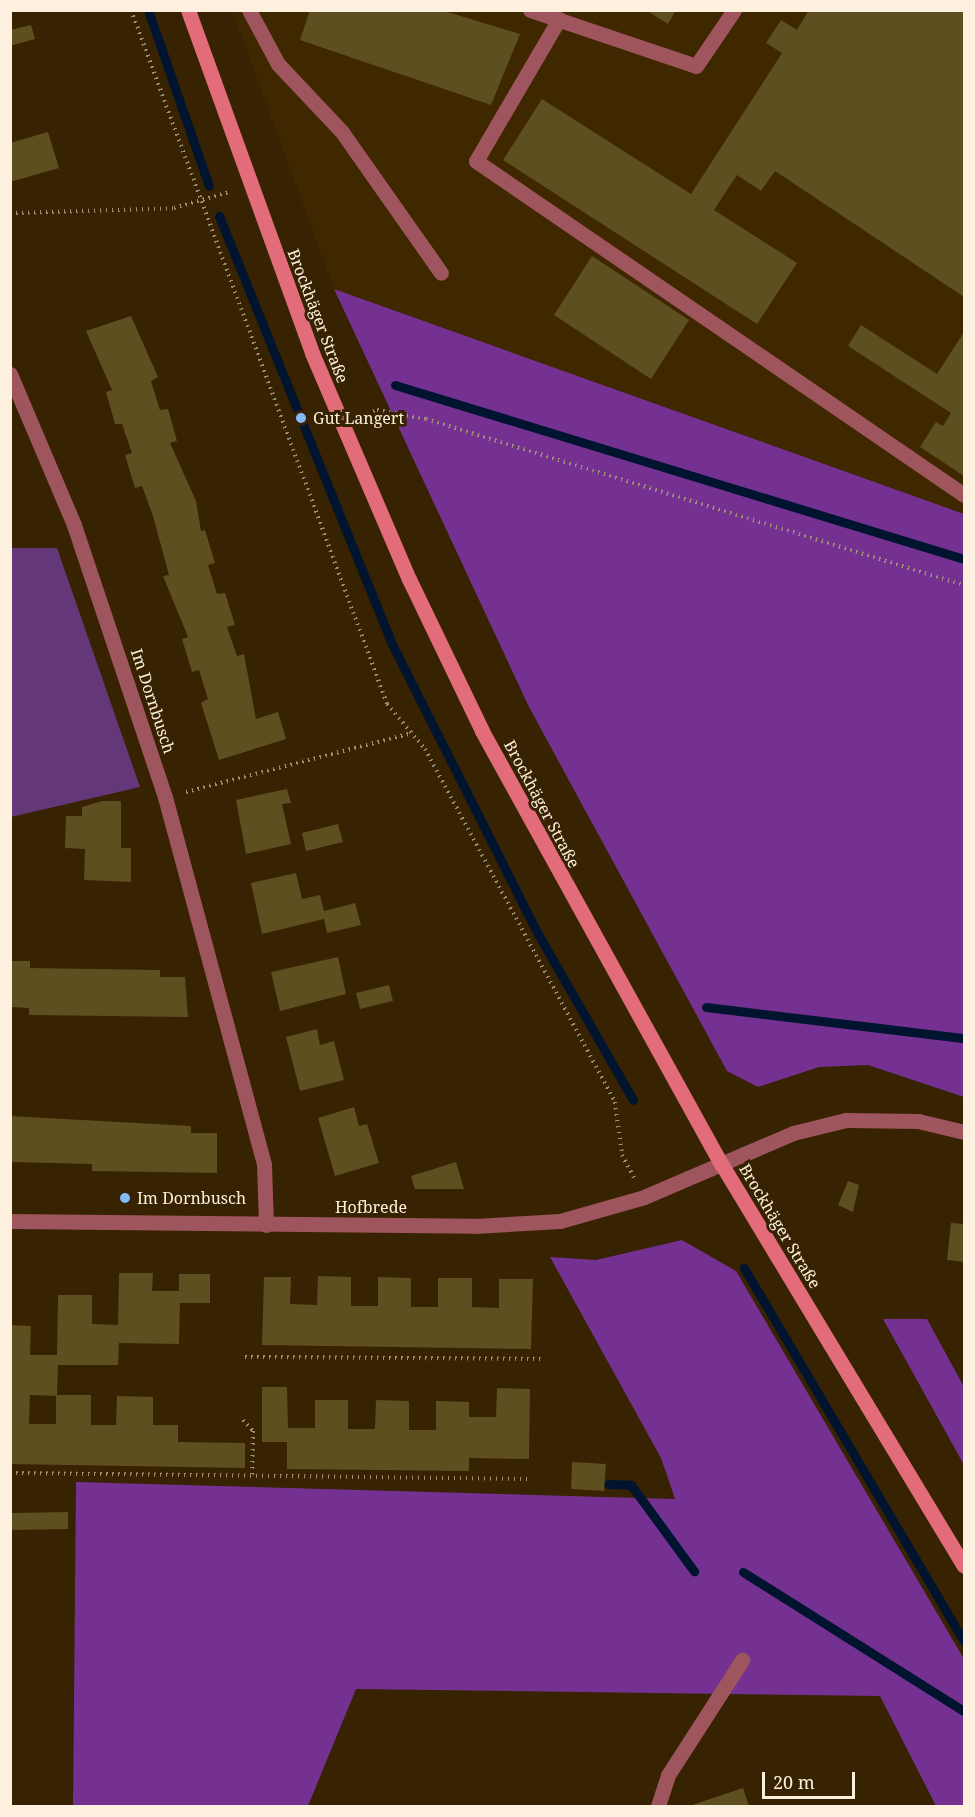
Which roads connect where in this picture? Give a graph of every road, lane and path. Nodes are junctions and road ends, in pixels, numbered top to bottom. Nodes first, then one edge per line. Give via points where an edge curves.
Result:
1 (131, 10) edge
2 (188, 10) edge
3 (249, 10) edge
4 (530, 10) edge
5 (734, 10) edge
6 (559, 19) junction
7 (250, 185) junction
8 (200, 201) junction
9 (10, 213) edge
10 (441, 273) dead end
11 (10, 374) edge
12 (342, 423) junction
13 (964, 495) edge
14 (964, 585) edge
15 (412, 733) junction
16 (165, 797) junction
17 (964, 1132) edge
18 (722, 1165) junction
19 (644, 1197) junction
20 (10, 1221) edge
21 (266, 1225) junction
22 (245, 1358) dead end
23 (542, 1359) dead end
24 (243, 1420) dead end
25 (10, 1473) edge
26 (252, 1475) junction
27 (527, 1479) dead end
28 (964, 1566) edge
29 (742, 1660) dead end
30 (658, 1806) edge

1 - 8 path
2 - 7 main road, Brockhäger Straße
3 - 10 street via 278,64 342,132
4 - 6 street
5 - 6 street via 696,66
6 - 13 street via 476,161
7 - 8 path
7 - 12 main road, Brockhäger Straße
8 - 9 path via 174,208
8 - 15 path via 387,704
11 - 16 street, Im Dornbusch via 74,525
12 - 14 path via 377,410 426,419
12 - 18 main road, Brockhäger Straße via 482,731
15 - 16 path
15 - 19 path via 615,1102 622,1155
16 - 21 street, Im Dornbusch via 264,1164
17 - 18 street, Hofbrede via 918,1121 846,1120 793,1133
18 - 19 street, Hofbrede
18 - 28 main road, Brockhäger Straße
19 - 21 street, Hofbrede via 560,1221
20 - 21 street, Hofbrede
22 - 23 path
24 - 26 path via 253,1431
25 - 26 path
26 - 27 path
29 - 30 street via 668,1775

